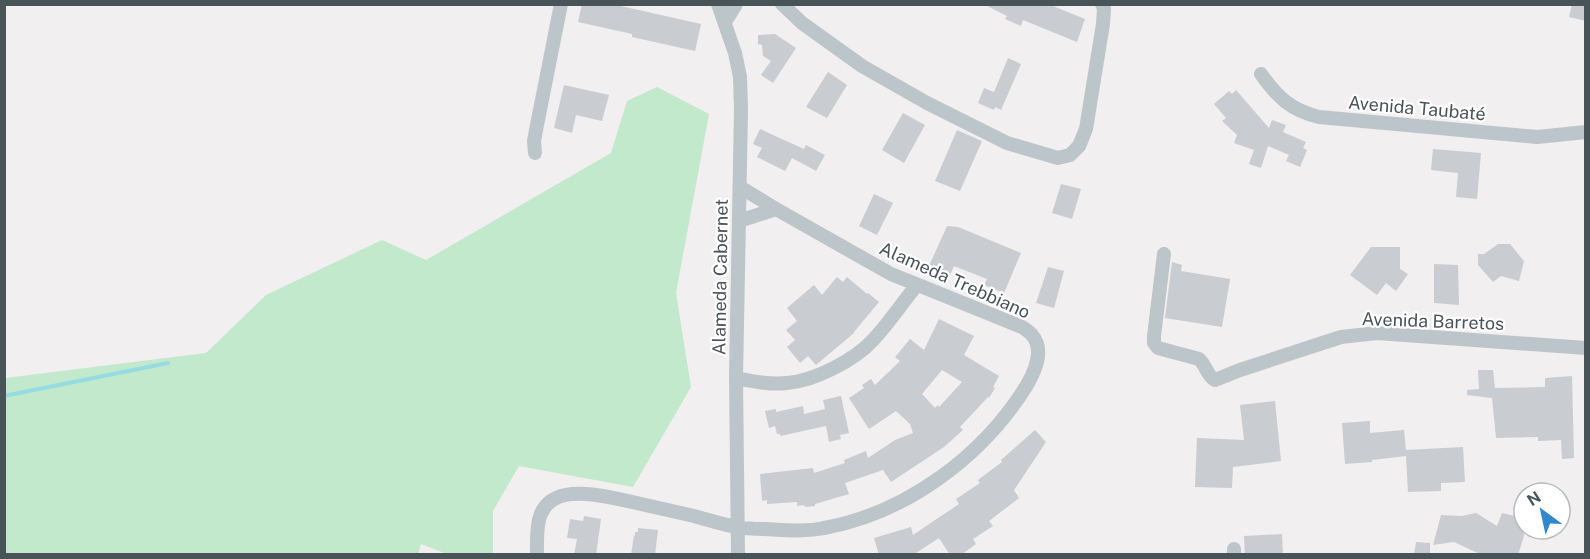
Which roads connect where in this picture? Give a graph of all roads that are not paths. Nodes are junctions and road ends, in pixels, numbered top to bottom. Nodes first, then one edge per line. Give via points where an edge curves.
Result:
1 (561, 4) edge
2 (718, 4) edge
3 (736, 4) edge
4 (782, 4) edge
5 (1102, 4) edge
6 (725, 22) junction
7 (1261, 74) dead end
8 (1586, 132) edge
9 (535, 153) dead end
10 (740, 187) junction
11 (776, 209) junction
12 (739, 221) junction
13 (1164, 254) dead end
14 (917, 285) junction
15 (1586, 348) edge
16 (736, 378) junction
17 (739, 528) junction
18 (537, 555) edge
19 (738, 555) edge

1 - 9 street via 534,141
2 - 6 street, Alameda Cabernet
3 - 6 street
4 - 5 street via 862,66 927,103 1007,143 1058,158 1079,146 1086,129 1103,24
6 - 10 street, Alameda Cabernet via 740,77
7 - 8 street, Avenida Taubaté via 1287,104 1319,117 1537,137
10 - 11 street, Alameda Trebbiano
10 - 12 street, Alameda Cabernet
11 - 12 street
11 - 14 street, Alameda Trebbiano
12 - 16 street, Alameda Cabernet
13 - 15 street, Avenida Barretos via 1154,342 1158,348 1199,359 1215,380 1341,337 1377,333
14 - 16 street via 872,342 846,362 815,377 788,383
14 - 17 street, Alameda Trebbiano via 1032,334 1039,355 1034,373 1015,405 979,445 896,505 822,529
16 - 17 street, Alameda Cabernet
17 - 18 street, Alameda Trebbiano via 600,495 563,495 541,511
17 - 19 street, Alameda Cabernet

